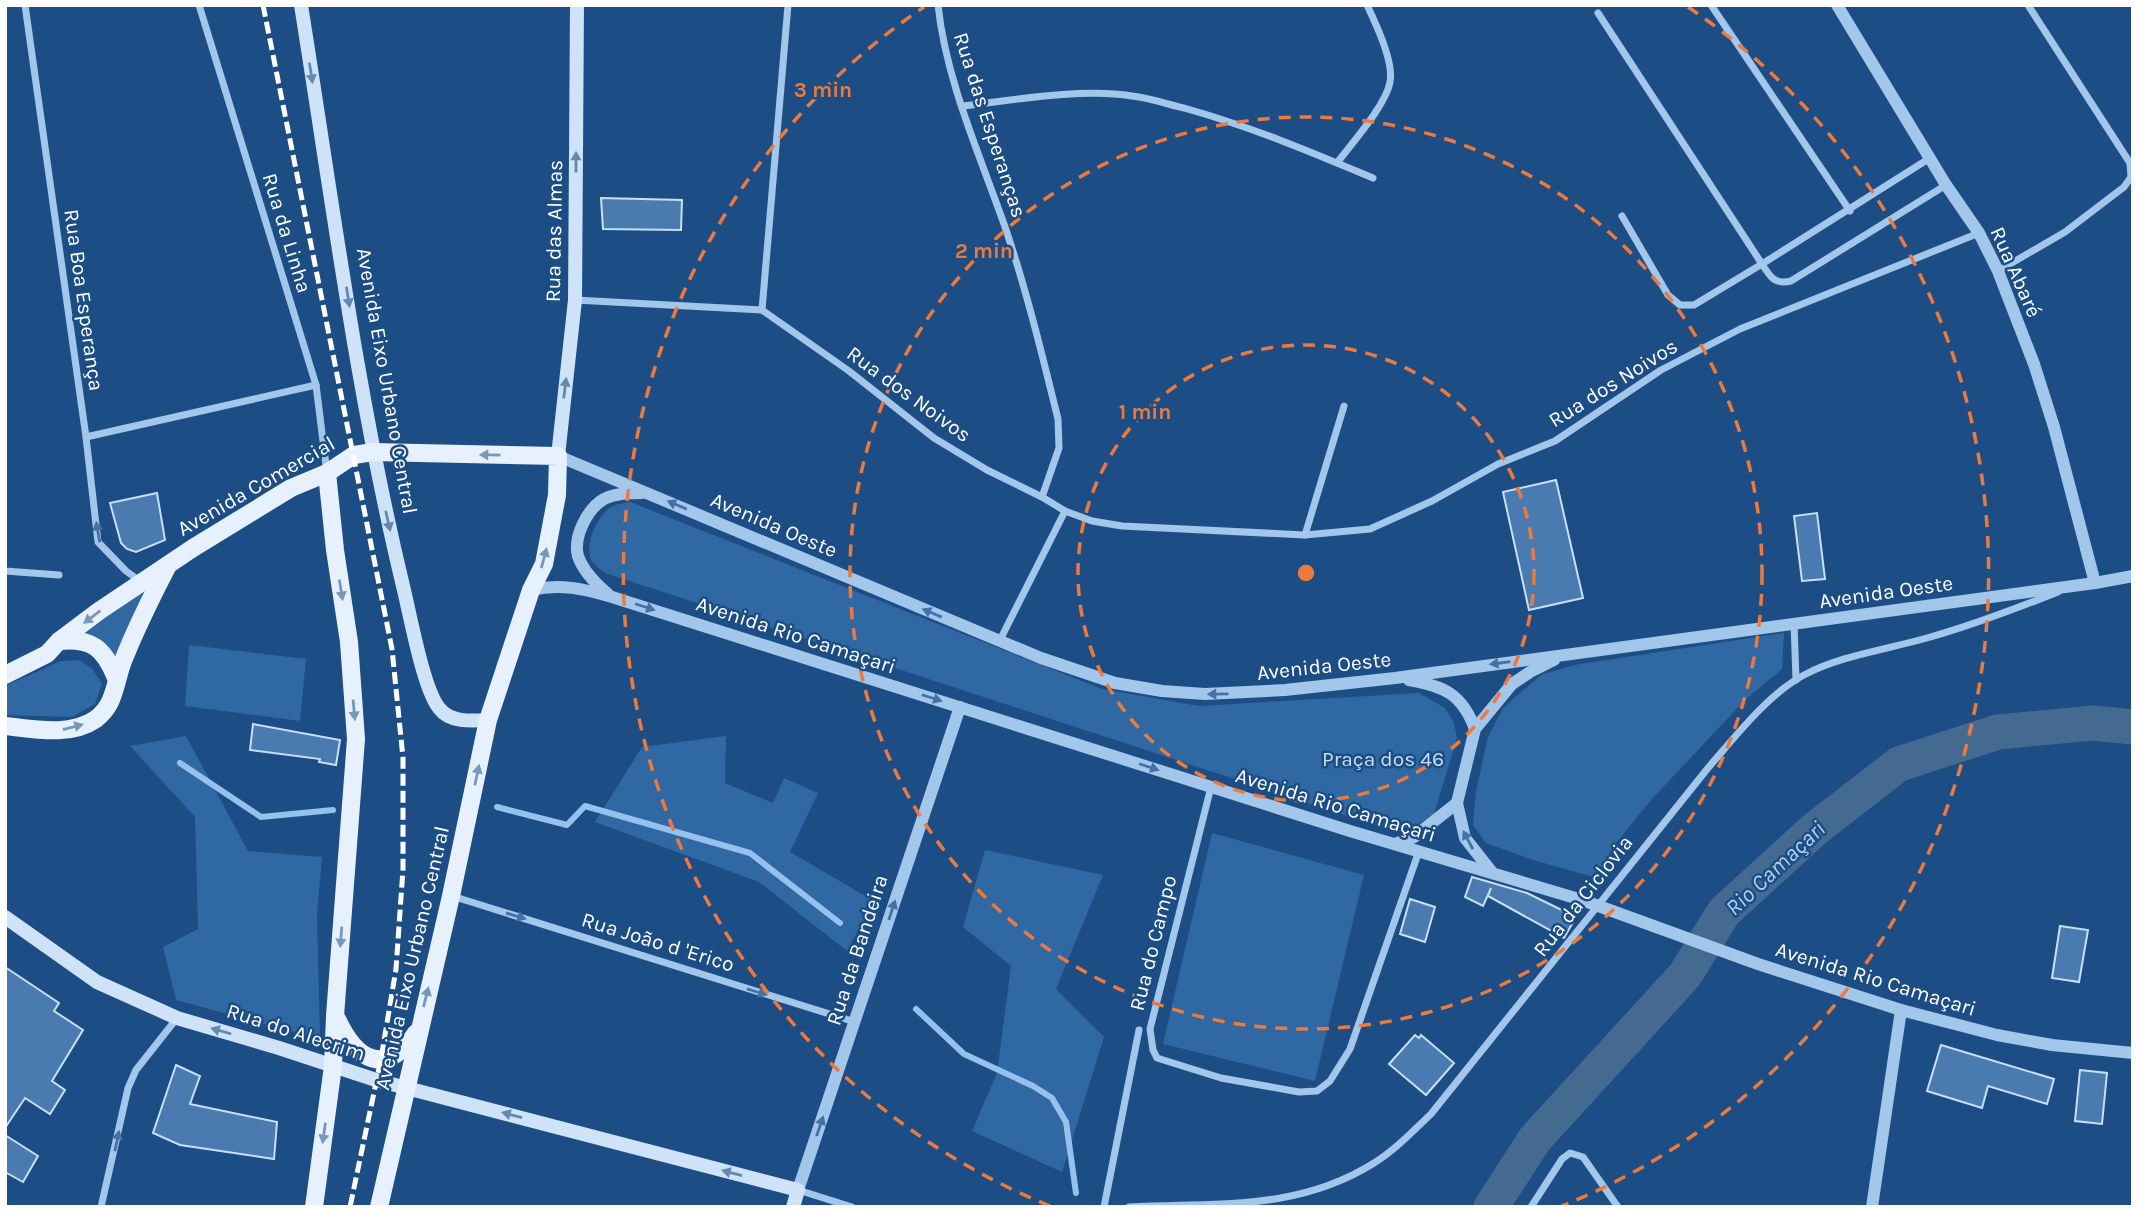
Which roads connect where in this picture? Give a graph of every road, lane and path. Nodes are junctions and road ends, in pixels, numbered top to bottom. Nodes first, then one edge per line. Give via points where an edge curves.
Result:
1 (25, 5) edge
2 (199, 5) edge
3 (301, 5) edge
4 (577, 5) edge
5 (788, 5) edge
6 (938, 5) edge
7 (1367, 5) edge
8 (1711, 5) edge
9 (1837, 5) edge
10 (2028, 5) edge
11 (1598, 13) dead end
12 (963, 106) junction
13 (1930, 158) junction
14 (1337, 163) junction
15 (1373, 178) dead end
16 (1947, 185) junction
17 (1850, 211) junction
18 (1622, 216) dead end
19 (1979, 233) junction
20 (1762, 264) junction
21 (1998, 271) junction
22 (575, 300) junction
23 (762, 310) junction
24 (316, 385) junction
25 (1344, 406) dead end
26 (86, 437) junction
27 (373, 452) junction
28 (558, 456) junction
29 (327, 473) junction
30 (649, 493) junction
31 (1042, 497) junction
32 (1065, 511) junction
33 (1305, 535) junction
34 (167, 567) junction
35 (5, 571) edge
36 (59, 575) dead end
37 (2133, 576) edge
38 (141, 582) junction
39 (2095, 583) junction
40 (2071, 587) junction
41 (531, 590) junction
42 (612, 597) junction
43 (1794, 623) junction
44 (59, 641) junction
45 (999, 642) junction
46 (1567, 654) junction
47 (5, 675) edge
48 (116, 678) junction
49 (1395, 678) junction
50 (1796, 680) junction
51 (960, 707) junction
52 (488, 720) junction
53 (5, 726) edge
54 (1475, 729) junction
55 (1211, 787) junction
56 (1457, 803) junction
57 (1395, 844) junction
58 (1419, 851) junction
59 (1491, 872) junction
60 (451, 896) junction
61 (1598, 905) junction
62 (5, 917) edge
63 (1901, 1010) junction
64 (335, 1016) junction
65 (177, 1018) junction
66 (855, 1022) junction
67 (418, 1030) junction
68 (1139, 1030) dead end
69 (2133, 1053) edge
70 (333, 1066) junction
71 (406, 1087) junction
72 (798, 1190) junction
73 (1211, 1205) edge
74 (101, 1207) edge
75 (314, 1207) edge
76 (379, 1207) edge
77 (793, 1207) edge
78 (852, 1207) edge
79 (1104, 1207) edge
80 (1129, 1207) edge
81 (1531, 1207) edge
82 (1618, 1207) edge
83 (1872, 1207) edge

1 - 26 street, Rua Boa Esperança
2 - 24 street, Rua da Linha
3 -> 27 main road, Avenida Eixo Urbano Central
22 -> 4 main road, Rua das Almas
5 - 23 street
6 - 12 street, Rua das Esperanças via 940,29
7 - 14 street via 1390,65 1390,83
8 - 17 street
9 - 13 street, Rua Abaré
10 - 21 street via 2130,163 2131,177 2118,193 2065,232
11 - 20 street
12 - 14 street via 1031,98 1131,95 1260,131
12 - 31 street, Rua das Esperanças via 1011,244 1058,419 1059,448
13 - 16 street, Rua Abaré
13 - 17 street
14 - 15 street
16 - 19 street, Rua Abaré
16 - 20 street via 1791,281 1774,281
17 - 20 street
18 - 20 street via 1668,295 1680,305 1694,305
19 - 21 street, Rua Abaré
19 - 33 street, Rua dos Noivos via 1740,329 1661,370 1555,441 1487,469 1389,522 1370,529
21 - 39 street, Rua Abaré via 2050,415
22 - 23 street
28 -> 22 main road, Rua das Almas
23 - 31 street, Rua dos Noivos via 934,438
24 - 26 street
24 - 29 street, Rua da Linha
25 - 33 street
38 -> 26 street, Rua Boa Esperança via 98,542
28 -> 27 main road
27 - 29 main road, Avenida Comercial via 354,455
27 -> 52 main road, Avenida Eixo Urbano Central via 434,700 440,710 459,720
28 - 30 street, Avenida Oeste
41 -> 28 main road, Avenida Eixo Urbano Central via 544,564 557,493
29 - 34 main road, Avenida Comercial via 291,488
29 -> 64 main road via 349,642 356,739
30 - 42 street via 605,499 595,506 580,531 581,563
45 -> 30 street, Avenida Oeste
31 - 32 street, Rua dos Noivos
32 - 33 street, Rua dos Noivos via 1122,526
32 - 45 street
34 - 38 main road, Avenida Comercial
34 - 48 main road, Avenida Comercial
35 - 36 street
37 - 39 street, Avenida Oeste
38 -> 44 main road, Avenida Comercial
39 - 40 street, Avenida Oeste
40 - 43 street, Avenida Oeste
40 - 50 street, Rua da Ciclovia via 1930,638 1829,664
41 - 42 street, Avenida Rio Camaçari via 578,588
41 - 52 main road, Avenida Eixo Urbano Central
42 -> 51 street, Avenida Rio Camaçari
43 - 46 street, Avenida Oeste
43 - 50 street
44 - 47 main road, Avenida Comercial via 47,654
44 - 48 main road via 80,641 99,649
49 -> 45 street, Avenida Oeste via 1243,693 1162,691 1115,683
46 -> 49 street, Avenida Oeste
46 - 54 street via 1512,684
53 -> 48 main road, Avenida Comercial via 52,731 84,724 106,709
49 - 54 street via 1446,689 1469,712
50 - 61 street, Rua da Ciclovia via 1768,703 1708,768
51 -> 55 street, Avenida Rio Camaçari
66 -> 51 street, Rua da Bandeira
60 -> 52 main road, Avenida Eixo Urbano Central
54 - 56 street
55 - 57 street, Avenida Rio Camaçari
55 - 58 street, Rua do Campo via 1150,1029 1157,1058 1181,1067 1300,1092 1317,1091 1330,1082 1350,1049
56 - 57 street via 1414,837
59 -> 56 street via 1465,838
57 - 58 street, Avenida Rio Camaçari
58 - 59 street, Avenida Rio Camaçari
59 - 61 street, Avenida Rio Camaçari
60 -> 66 street, Rua João d 'Erico
67 -> 60 main road, Avenida Eixo Urbano Central
61 - 63 street, Avenida Rio Camaçari
61 - 73 street, Rua da Ciclovia via 1439,1105 1376,1162 1295,1196
62 - 65 main road, Rua do Alecrim via 97,982
63 - 69 street, Avenida Rio Camaçari via 1997,1035
63 - 83 street
64 - 67 main road via 346,1039 363,1056 381,1059 395,1055
64 - 70 main road
70 -> 65 main road, Rua do Alecrim
74 -> 65 street via 132,1079
72 -> 66 street, Rua da Bandeira
67 - 71 main road, Avenida Eixo Urbano Central
68 - 79 street
70 - 71 main road, Rua do Alecrim
70 -> 75 main road
72 -> 71 main road, Rua do Alecrim
71 - 76 main road, Avenida Eixo Urbano Central
72 - 77 main road, Rua da Bandeira
72 - 78 street
73 - 80 street, Rua da Ciclovia
81 - 82 street via 1562,1158 1570,1153 1584,1157

